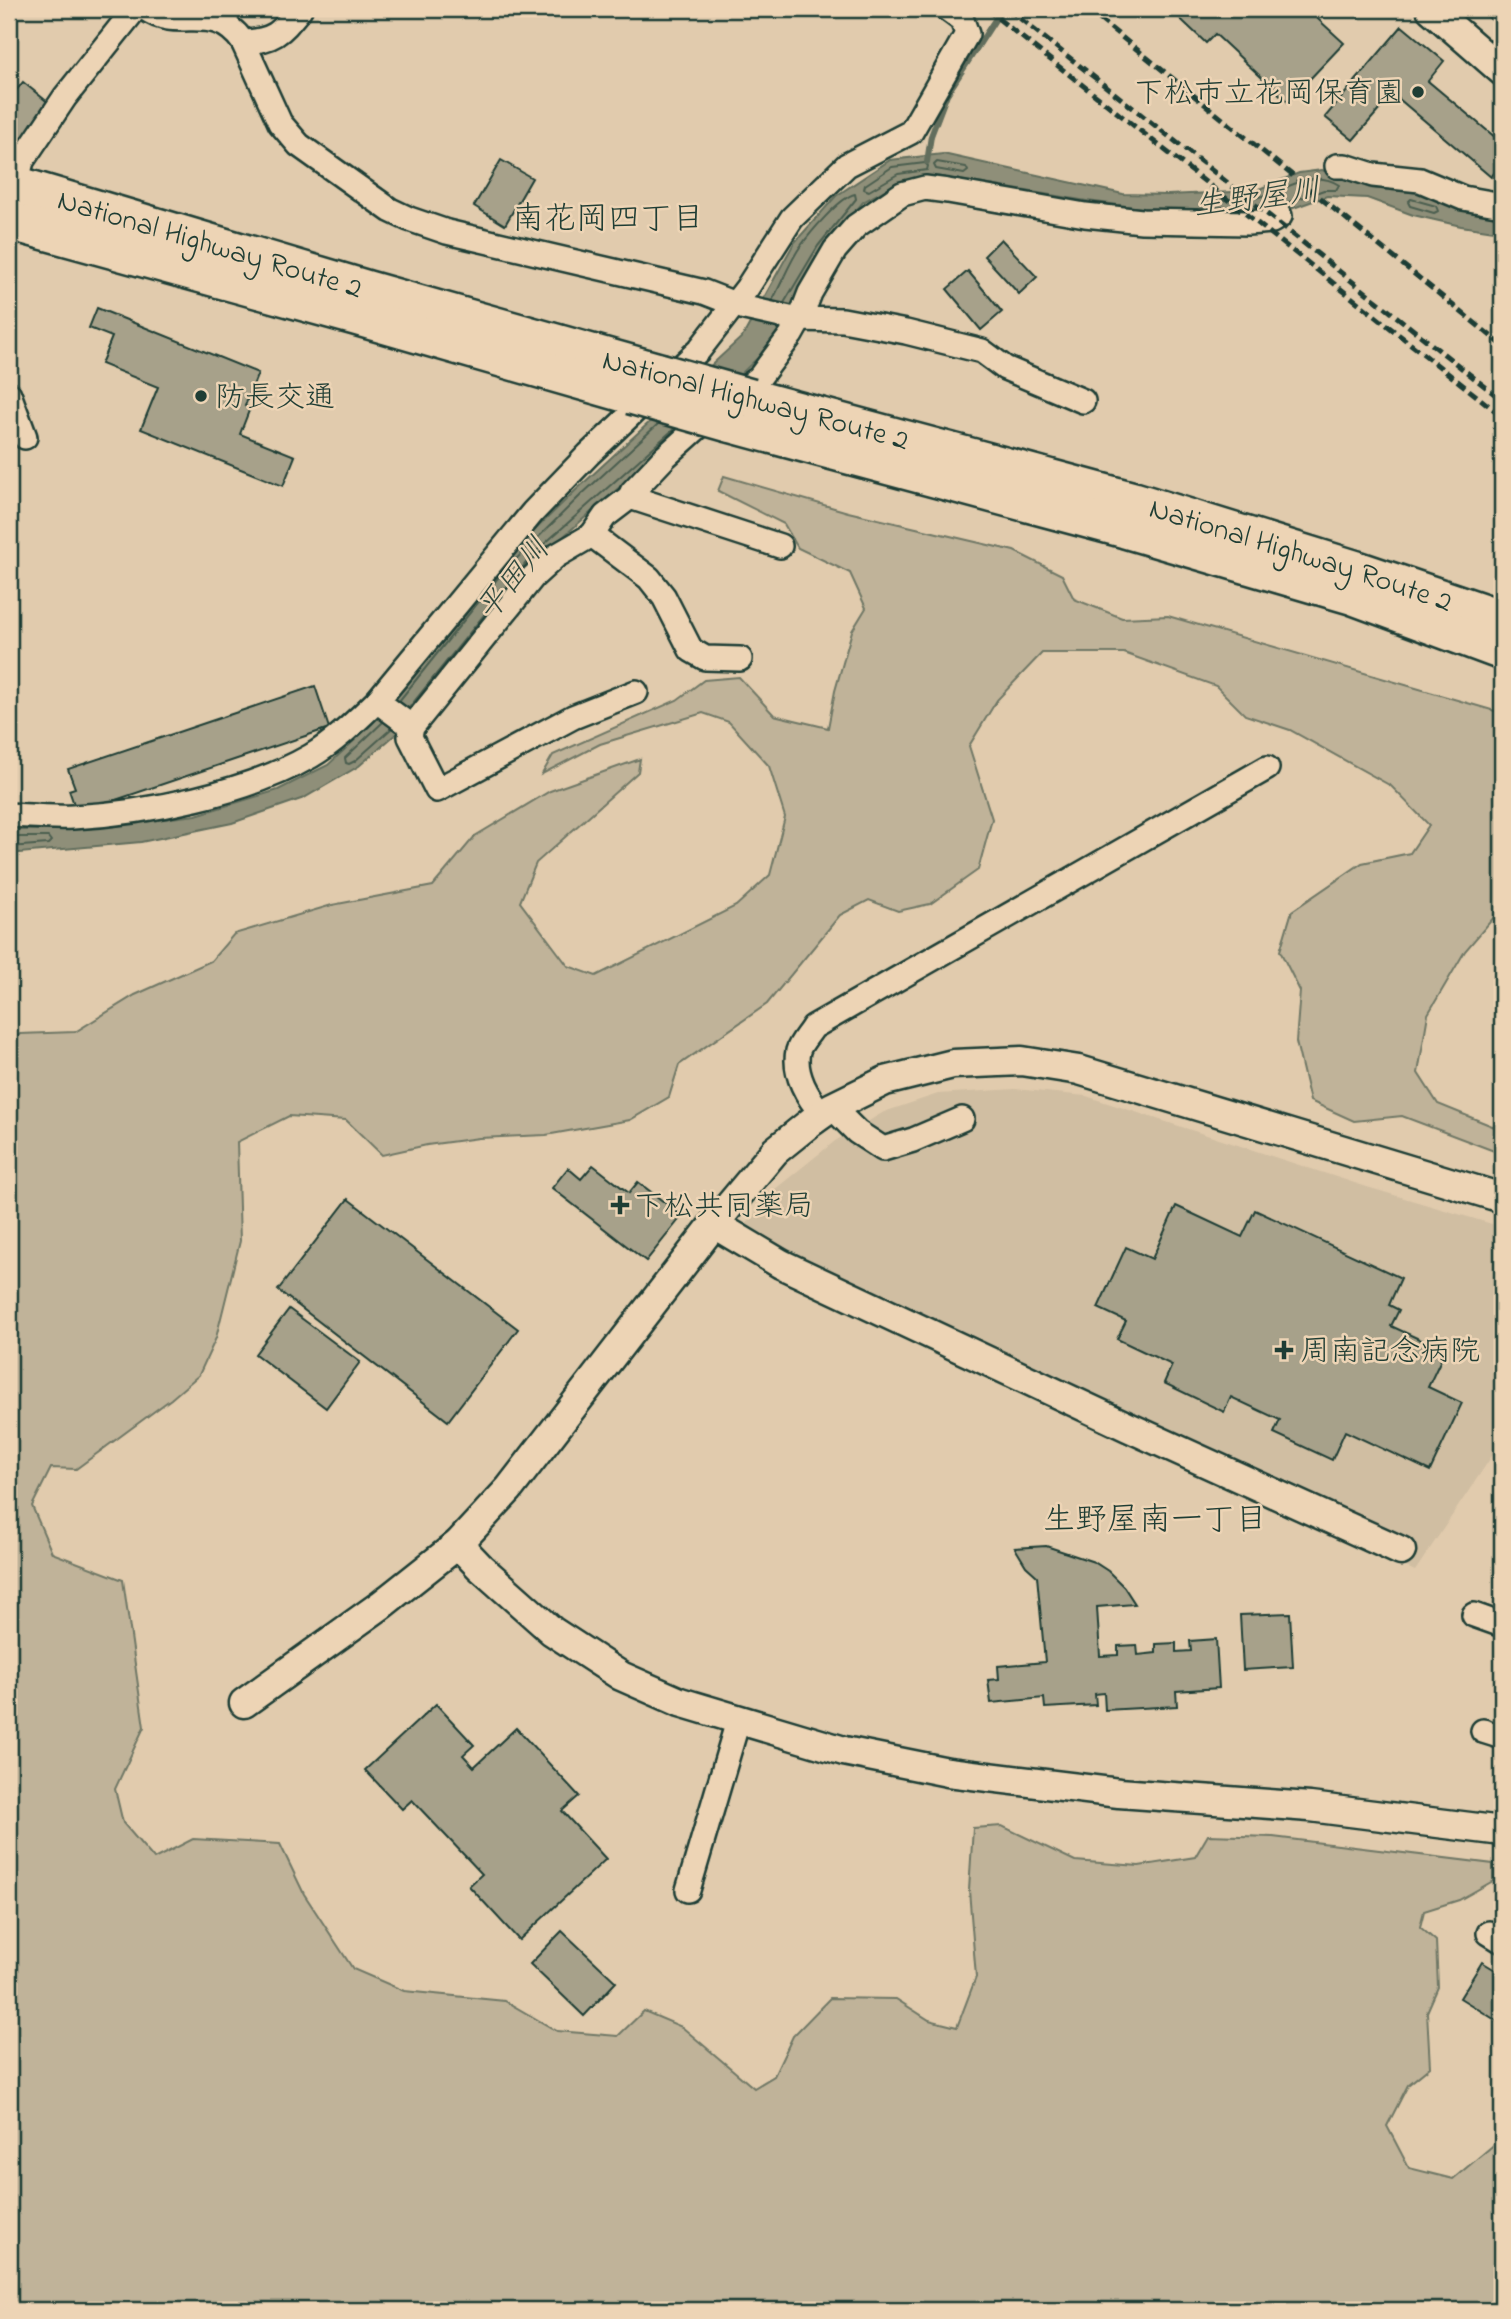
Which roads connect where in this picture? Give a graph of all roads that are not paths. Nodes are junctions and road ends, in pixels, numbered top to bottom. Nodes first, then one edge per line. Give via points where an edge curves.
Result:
1 (135, 9) edge
2 (146, 9) edge
3 (300, 9) edge
4 (947, 9) edge
5 (1431, 9) edge
6 (243, 42) junction
7 (1502, 71) edge
8 (1337, 166) dead end
9 (13, 184) edge
10 (1502, 205) edge
11 (1280, 216) dead end
12 (9, 221) edge
13 (740, 306) junction
14 (797, 319) junction
15 (9, 394) edge
16 (1083, 401) dead end
17 (740, 410) junction
18 (25, 437) dead end
19 (630, 497) junction
20 (592, 535) junction
21 (780, 546) dead end
22 (1502, 619) edge
23 (1502, 651) edge
24 (740, 659) dead end
25 (636, 692) dead end
26 (379, 703) junction
27 (410, 725) junction
28 (1267, 768) dead end
29 (9, 815) edge
30 (827, 1110) junction
31 (962, 1119) dead end
32 (1502, 1198) edge
33 (714, 1224) junction
34 (458, 1544) junction
35 (1401, 1551) dead end
36 (1474, 1615) dead end
37 (1502, 1625) edge
38 (244, 1703) dead end
39 (738, 1721) junction
40 (1502, 1831) edge
41 (688, 1890) dead end

1 - 9 street via 51,119 22,161
2 - 6 street via 167,18 215,19
3 - 6 street via 280,34 261,42
4 - 13 street via 961,20 967,34 911,132 847,165 792,218
5 - 7 street
6 - 13 street via 280,123 292,138 390,210 447,232 704,292
8 - 10 street via 1420,180 1463,198
9 - 17 highway, National Highway Route 2, bridge via 659,372
11 - 14 street via 1248,223 1142,221 925,188 902,194 856,226 835,250
12 - 17 highway, National Highway Route 2, bridge via 631,395
13 - 14 street
13 - 26 street via 533,512
14 - 16 street via 843,320 982,351 1005,368
14 - 19 street via 759,377 666,456
15 - 18 street
17 - 22 highway, National Highway Route 2 via 1134,501
17 - 23 highway, National Highway Route 2 via 1351,595
19 - 20 street via 605,516
19 - 21 street
20 - 24 street via 649,578 691,650 705,659
20 - 27 street via 555,556 533,577
25 - 27 street via 573,717 437,790 410,737
26 - 27 street
26 - 29 street via 312,755 227,791 73,817
28 - 30 street via 813,1027 798,1051 799,1073 810,1100
30 - 31 street via 883,1149
30 - 32 street via 885,1081 953,1064 1022,1061 1079,1070
30 - 33 street via 775,1151
33 - 34 street via 509,1489
33 - 35 street via 793,1270
34 - 38 street
34 - 39 street via 552,1631 621,1676
36 - 37 street
39 - 40 street via 844,1751 948,1772 1119,1793 1310,1807
39 - 41 street

